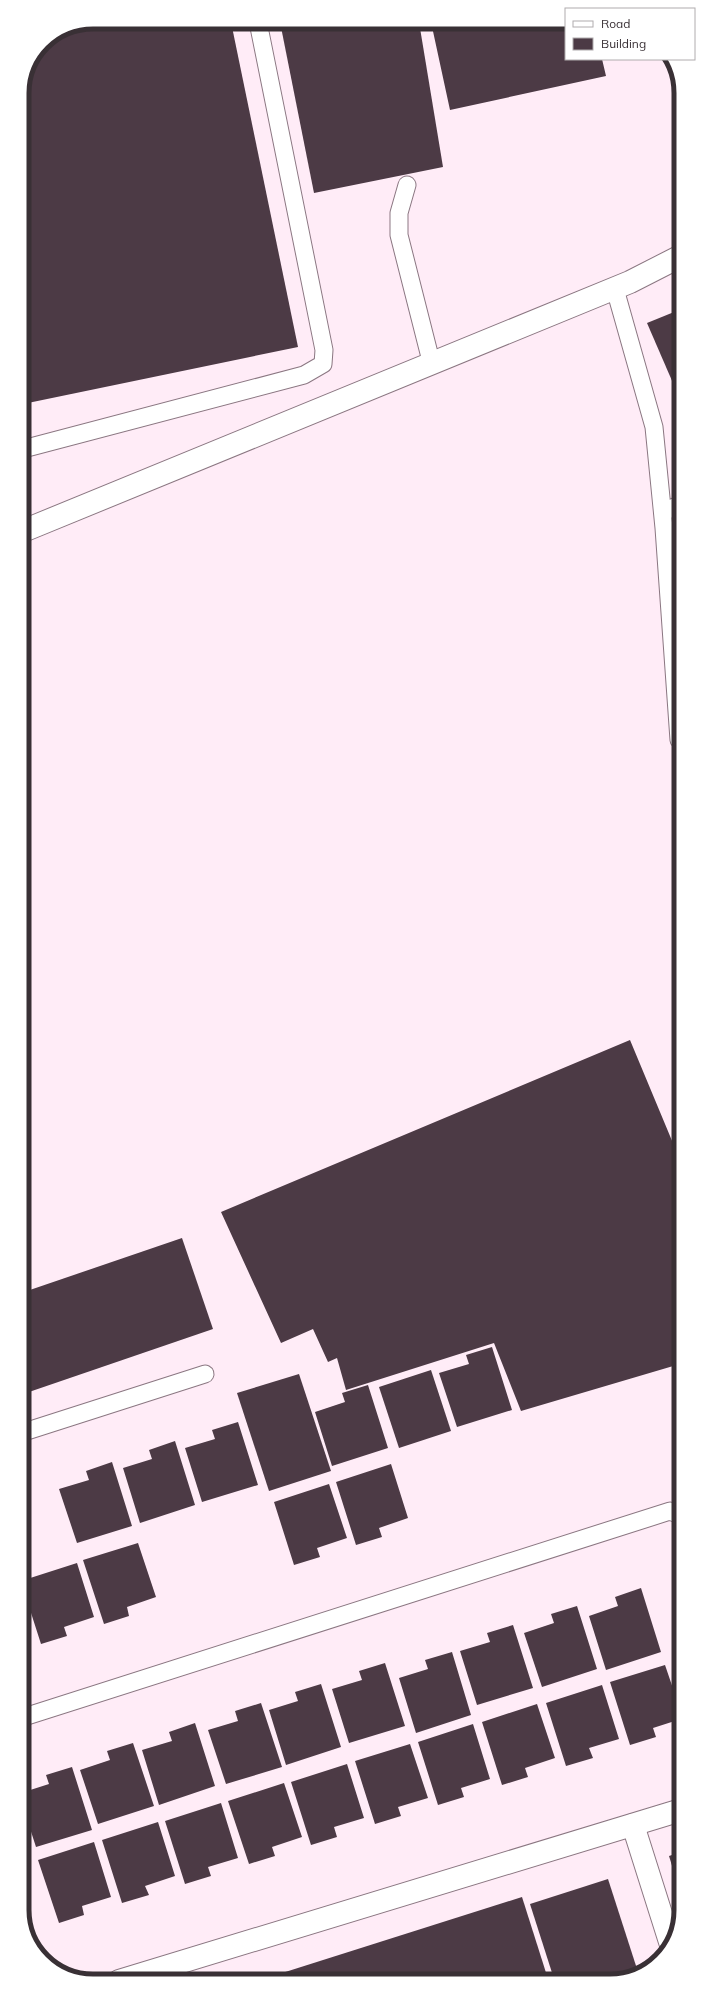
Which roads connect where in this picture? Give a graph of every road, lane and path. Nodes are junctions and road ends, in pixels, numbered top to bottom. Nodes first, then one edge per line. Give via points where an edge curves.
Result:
1 (259, 29) edge
2 (407, 185) dead end
3 (674, 260) edge
4 (615, 289) junction
5 (432, 365) junction
6 (29, 447) edge
7 (674, 507) edge
8 (663, 512) junction
9 (29, 529) edge
10 (674, 669) edge
11 (205, 1374) dead end
12 (29, 1430) edge
13 (674, 1513) edge
14 (29, 1715) edge
15 (674, 1812) edge
16 (633, 1826) junction
17 (668, 1936) edge
18 (142, 1974) edge

1 - 6 lane via 324,350 323,364 304,375
2 - 5 lane via 399,213 399,235
3 - 4 street
4 - 5 street
4 - 8 lane via 654,427
5 - 9 street
7 - 8 lane
8 - 10 lane
11 - 12 lane
13 - 14 lane via 670,1511
15 - 16 street
16 - 17 street
16 - 18 street

